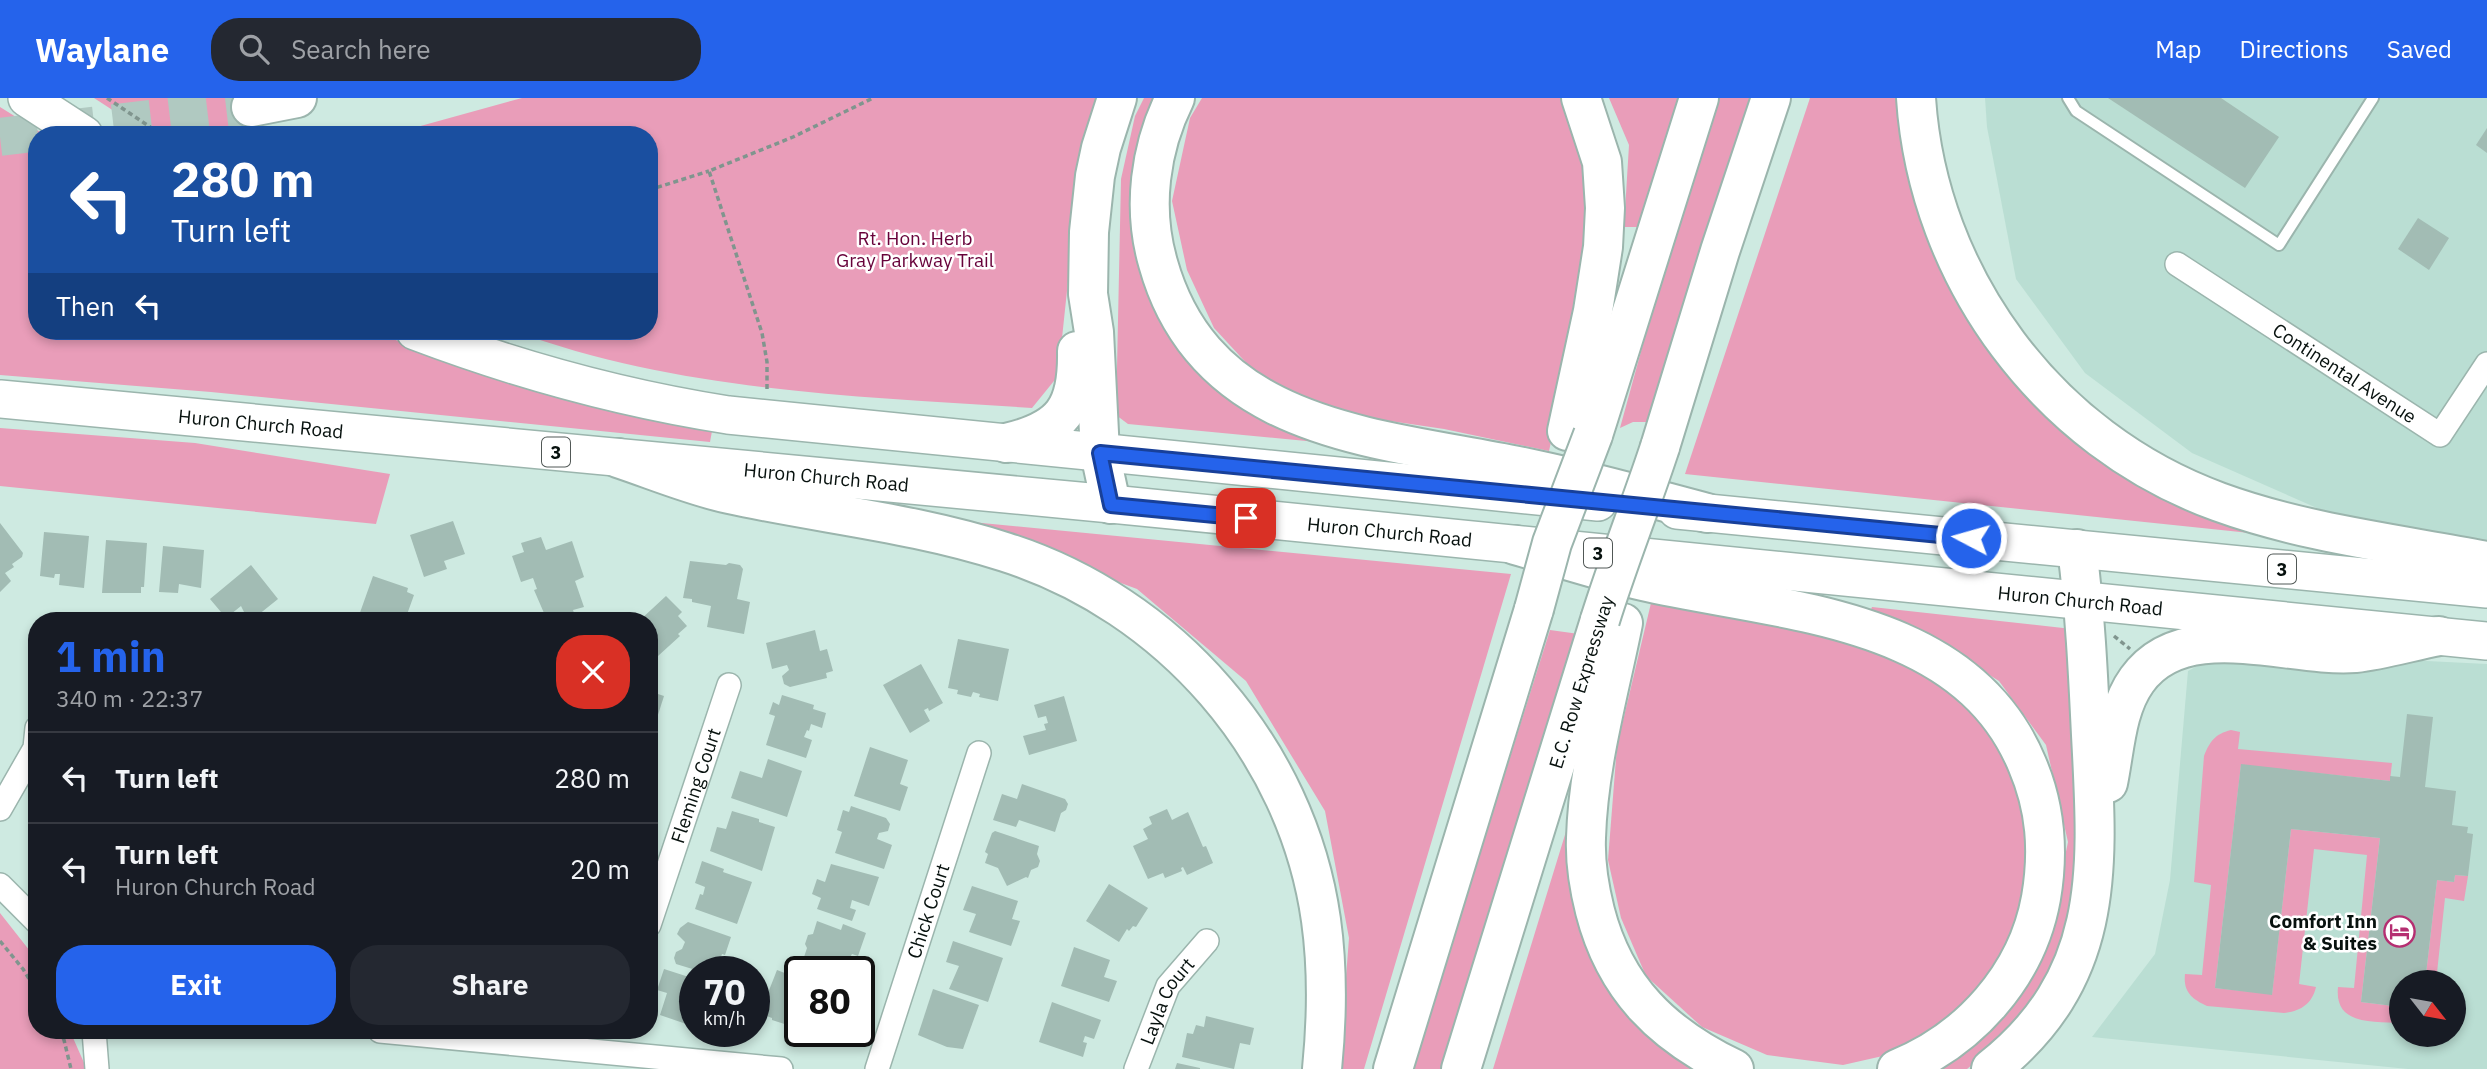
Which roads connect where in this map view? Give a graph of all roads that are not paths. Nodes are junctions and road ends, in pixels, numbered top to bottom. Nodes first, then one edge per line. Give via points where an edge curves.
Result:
1 (27, 98) edge
2 (297, 98) edge
3 (1117, 98) edge
4 (1175, 98) edge
5 (1581, 98) edge
6 (1699, 98) edge
7 (1772, 98) edge
8 (1916, 98) edge
9 (2068, 98) edge
10 (2373, 98) edge
11 (251, 107) tunnel mouth
12 (69, 126) edge
13 (2177, 264) dead end
14 (1088, 294) junction
15 (440, 340) edge
16 (2487, 364) edge
17 (0, 399) edge
18 (1580, 433) junction
19 (1006, 443) junction
20 (1100, 453) junction
21 (618, 458) junction
22 (1111, 505) junction
23 (1707, 513) junction
24 (1534, 544) junction
25 (2077, 549) junction
26 (2487, 561) edge
27 (2487, 589) edge
28 (2084, 601) junction
29 (1612, 622) junction
30 (2439, 636) junction
31 (2487, 641) edge
32 (729, 685) dead end
33 (979, 753) dead end
34 (28, 760) edge
35 (0, 809) edge
36 (2096, 839) junction
37 (0, 885) edge
38 (658, 898) edge
39 (28, 913) edge
40 (1207, 941) dead end
41 (95, 1039) edge
42 (547, 1039) edge
43 (610, 1042) edge
44 (97, 1069) edge
45 (781, 1069) edge
46 (877, 1069) edge
47 (1136, 1069) edge
48 (1322, 1069) edge
49 (1393, 1069) edge
50 (1461, 1069) edge
51 (1734, 1069) edge
52 (1897, 1069) edge
53 (1991, 1069) edge

1 - 12 highway
2 - 11 highway
3 - 14 highway via 1096,176
4 - 23 highway via 1152,173 1154,251 1179,318 1219,368 1243,387 1297,415 1346,432 1538,470
5 - 18 highway via 1602,162 1605,208
6 - 18 highway
7 - 29 highway, E.C. Row Expressway, bridge via 1640,510 1617,564
8 - 26 highway via 1922,155 1933,199 1969,288 2021,362 2073,415 2135,460 2217,502 2317,529
9 - 10 lane via 2076,111 2279,244
13 - 16 street, Continental Avenue via 2440,435
14 - 19 highway via 1077,334 1077,381 1071,402 1043,431
14 - 20 highway
15 - 19 highway, 3 via 515,367 669,406
17 - 21 highway, Huron Church Road / 3
18 - 24 highway, bridge
19 - 20 highway, 3
20 - 22 highway
20 - 23 highway, 3
21 - 22 highway, Huron Church Road / 3
21 - 48 highway via 726,494 941,534 1006,552 1101,595 1170,644 1230,707 1259,750 1280,787 1299,837 1318,905 1326,967
22 - 24 highway, Huron Church Road / 3
23 - 25 highway, 3
24 - 28 highway, Huron Church Road / 3
24 - 49 highway, bridge via 1534,609
24 - 52 highway via 1642,581 1833,619 1881,634 1952,670 1977,690 2020,746 2042,806 2045,872 2037,913 2019,961 1982,1013 1957,1036
25 - 27 highway, 3
25 - 28 highway
28 - 30 highway, Huron Church Road / 3
28 - 36 highway
29 - 50 highway, E.C. Row Expressway
29 - 51 highway via 1589,800 1589,886 1609,955 1648,1012 1706,1056
30 - 31 highway, Huron Church Road / 3
30 - 36 highway via 2354,653 2202,644 2163,656 2137,679 2123,706
32 - 38 street, Fleming Court
33 - 46 street, Chick Court
34 - 35 street
36 - 53 highway via 2085,932 2070,972 2033,1030
37 - 39 street
40 - 47 street, Layla Court via 1168,986
41 - 44 street
42 - 43 street
43 - 45 street

